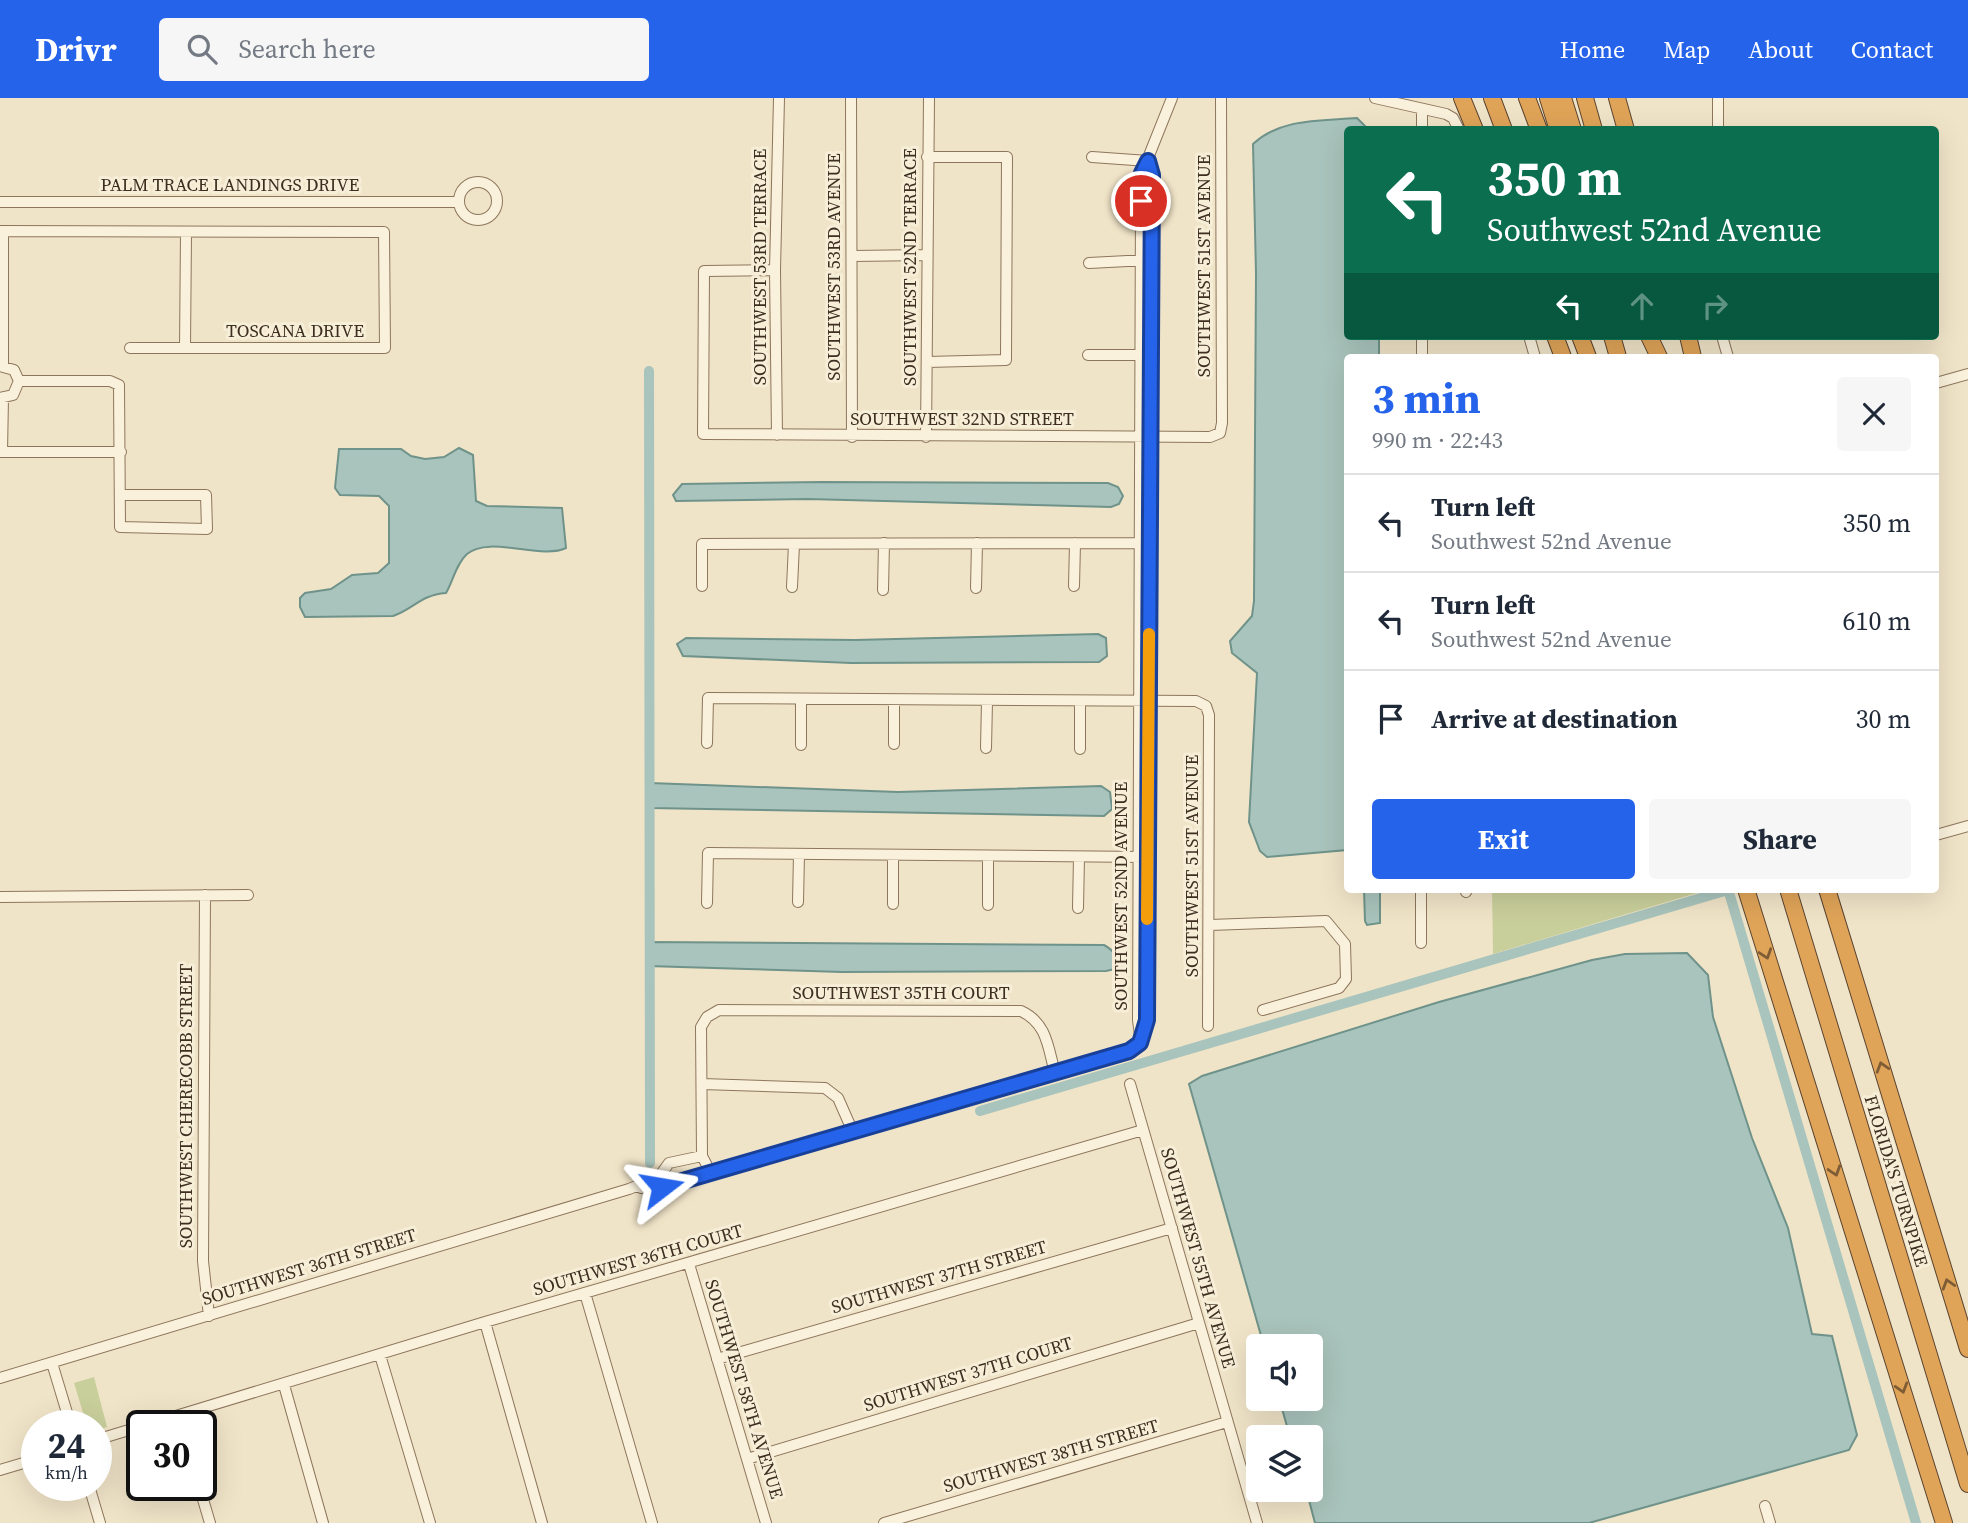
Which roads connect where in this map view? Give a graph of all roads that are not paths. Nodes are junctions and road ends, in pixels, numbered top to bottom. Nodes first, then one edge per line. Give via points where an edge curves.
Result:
1 (779, 98) edge
2 (851, 98) edge
3 (929, 98) edge
4 (1172, 98) edge
5 (1221, 98) edge
6 (1375, 98) edge
7 (1462, 98) edge
8 (1492, 98) edge
9 (1527, 98) edge
10 (1548, 98) edge
11 (1563, 98) edge
12 (1585, 98) edge
13 (1616, 98) edge
14 (1718, 98) edge
15 (1422, 109) junction
16 (1422, 126) edge
17 (1457, 126) edge
18 (1473, 126) edge
19 (1502, 126) edge
20 (1538, 126) edge
21 (1557, 126) edge
22 (1572, 126) edge
23 (1593, 126) edge
24 (1625, 126) edge
25 (1717, 126) edge
26 (927, 157) junction
27 (1092, 157) dead end
28 (1148, 161) junction
29 (0, 202) edge
30 (459, 202) dead end
31 (1, 231) edge
32 (186, 232) junction
33 (925, 255) junction
34 (853, 256) junction
35 (1145, 260) junction
36 (1089, 263) dead end
37 (775, 270) junction
38 (2, 325) edge
39 (130, 348) dead end
40 (185, 348) junction
41 (1088, 355) dead end
42 (1145, 355) junction
43 (927, 362) junction
44 (1, 366) edge
45 (1968, 374) edge
46 (19, 381) junction
47 (1939, 382) edge
48 (2, 398) edge
49 (1220, 433) joint
50 (777, 435) junction
51 (1144, 436) junction
52 (852, 437) junction
53 (926, 437) junction
54 (1, 452) edge
55 (121, 452) junction
56 (121, 495) junction
57 (1144, 542) junction
58 (884, 543) junction
59 (977, 543) junction
60 (1075, 543) junction
61 (794, 544) junction
62 (702, 586) dead end
63 (1074, 586) dead end
64 (792, 587) dead end
65 (976, 588) dead end
66 (883, 590) dead end
67 (801, 699) junction
68 (894, 700) junction
69 (987, 701) junction
70 (1080, 701) junction
71 (1143, 702) junction
72 (708, 743) dead end
73 (894, 744) dead end
74 (801, 745) dead end
75 (986, 748) dead end
76 (1080, 749) dead end
77 (1968, 826) edge
78 (1939, 834) edge
79 (799, 854) junction
80 (893, 855) junction
81 (988, 856) junction
82 (1079, 857) junction
83 (1143, 857) junction
84 (1421, 893) edge
85 (1747, 893) edge
86 (1789, 893) edge
87 (1828, 893) edge
88 (205, 895) junction
89 (248, 895) dead end
90 (0, 897) edge
91 (798, 902) dead end
92 (707, 903) dead end
93 (893, 904) dead end
94 (988, 905) dead end
95 (1078, 908) dead end
96 (1210, 925) junction
97 (1420, 943) dead end
98 (1263, 1010) dead end
99 (1208, 1026) dead end
100 (1140, 1043) joint
101 (1055, 1073) junction
102 (702, 1084) junction
103 (1130, 1084) dead end
104 (1143, 1130) junction
105 (853, 1132) junction
106 (702, 1156) junction
107 (688, 1158) junction
108 (710, 1171) junction
109 (679, 1181) junction
110 (629, 1189) junction
111 (1172, 1228) junction
112 (689, 1264) junction
113 (585, 1293) junction
114 (209, 1316) junction
115 (485, 1322) junction
116 (1199, 1324) junction
117 (1968, 1349) edge
118 (380, 1355) junction
119 (717, 1359) junction
120 (52, 1363) junction
121 (0, 1378) edge
122 (284, 1385) junction
123 (66, 1410) edge
124 (212, 1410) edge
125 (1227, 1422) junction
126 (747, 1459) junction
127 (21, 1464) edge
128 (0, 1470) edge
129 (1968, 1484) edge
130 (93, 1501) edge
131 (203, 1501) edge
132 (1765, 1506) dead end
133 (100, 1523) edge
134 (210, 1523) edge
135 (323, 1523) edge
136 (430, 1523) edge
137 (542, 1523) edge
138 (652, 1523) edge
139 (766, 1523) edge
140 (884, 1523) edge
141 (1257, 1523) edge
142 (1770, 1523) edge
143 (1944, 1523) edge

1 - 37 street, SOUTHWEST 53RD TERRACE
2 - 34 street, SOUTHWEST 53RD AVENUE
3 - 26 street, SOUTHWEST 52ND TERRACE
4 - 28 street, SOUTHWEST 52ND AVENUE
5 - 49 street, SOUTHWEST 51ST AVENUE
6 - 15 street
7 - 18 highway
8 - 19 highway
9 - 20 highway
10 - 21 highway
11 - 22 highway
12 - 23 highway
13 - 24 highway
14 - 25 street
15 - 16 street
15 - 17 street via 1453,118
26 - 33 street, SOUTHWEST 52ND TERRACE
26 - 43 street via 1007,157 1006,360
27 - 28 street
28 - 35 street, SOUTHWEST 52ND AVENUE via 1152,175
29 - 30 street, PALM TRACE LANDINGS DRIVE
31 - 32 street, TOSCANA DRIVE
31 - 38 street
32 - 40 street
32 - 40 street, TOSCANA DRIVE via 384,232 385,348
33 - 34 street
33 - 43 street, SOUTHWEST 52ND TERRACE
34 - 52 street, SOUTHWEST 53RD AVENUE
35 - 36 street
35 - 42 street, SOUTHWEST 52ND AVENUE
37 - 50 street, SOUTHWEST 53RD TERRACE
37 - 50 street, SOUTHWEST 32ND STREET via 704,271 703,434
38 - 44 street
39 - 40 street, TOSCANA DRIVE
41 - 42 street
42 - 51 street, SOUTHWEST 52ND AVENUE
43 - 53 street, SOUTHWEST 52ND TERRACE
44 - 46 street via 14,370
45 - 47 street
46 - 48 street via 12,395
46 - 55 street via 110,381 121,389
48 - 54 street
49 - 51 street, SOUTHWEST 32ND STREET via 1210,437
50 - 52 street, SOUTHWEST 32ND STREET
51 - 53 street, SOUTHWEST 32ND STREET
51 - 57 street, SOUTHWEST 52ND AVENUE
52 - 53 street, SOUTHWEST 32ND STREET
54 - 55 street
55 - 56 street
56 - 56 street via 120,527 206,529 206,495
57 - 60 street
57 - 71 street, SOUTHWEST 52ND AVENUE
58 - 59 street
58 - 61 street
58 - 66 street
59 - 60 street
59 - 65 street
60 - 63 street
61 - 62 street via 702,544
61 - 64 street
67 - 68 street
67 - 72 street via 708,698
67 - 74 street
68 - 69 street
68 - 73 street
69 - 70 street
69 - 75 street
70 - 71 street
70 - 76 street
71 - 83 street, SOUTHWEST 52ND AVENUE
71 - 96 street, SOUTHWEST 51ST AVENUE via 1196,701 1206,706 1209,715
77 - 78 street
79 - 80 street
79 - 91 street
79 - 92 street via 708,853
80 - 81 street
80 - 93 street
81 - 82 street
81 - 94 street
82 - 83 street
82 - 95 street
83 - 100 street, SOUTHWEST 52ND AVENUE via 1147,1020
84 - 97 street
85 -> 143 highway
86 - 129 highway, FLORIDA'S TURNPIKE
117 -> 87 highway, FLORIDA'S TURNPIKE
88 - 89 street
88 - 90 street
88 - 114 street, SOUTHWEST CHERECOBB STREET via 203,1261
96 - 98 street via 1326,921 1345,944 1346,979 1339,988
96 - 99 street, SOUTHWEST 51ST AVENUE
100 - 101 street, SOUTHWEST 36TH STREET via 1129,1051
101 - 102 street, SOUTHWEST 35TH COURT via 1043,1027 1021,1011 719,1010 701,1027
101 - 105 street, SOUTHWEST 36TH STREET
102 - 105 street via 825,1088 838,1098
102 - 106 street
103 - 104 street, SOUTHWEST 55TH AVENUE
104 - 111 street, SOUTHWEST 55TH AVENUE
104 - 112 street, SOUTHWEST 36TH COURT
105 - 108 street, SOUTHWEST 36TH STREET
106 - 107 street, SOUTHWEST 36TH STREET
106 - 108 street
107 - 109 street
107 - 110 street, SOUTHWEST 36TH STREET via 669,1163 659,1177
108 - 109 street, SOUTHWEST 36TH STREET
109 - 110 street, SOUTHWEST 36TH STREET
110 - 114 street, SOUTHWEST 36TH STREET
111 - 116 street, SOUTHWEST 55TH AVENUE
111 - 119 street, SOUTHWEST 37TH STREET
112 - 113 street, SOUTHWEST 36TH COURT
112 - 119 street, SOUTHWEST 58TH AVENUE
113 - 115 street, SOUTHWEST 36TH COURT
113 - 138 street
114 - 120 street, SOUTHWEST 36TH STREET
115 - 118 street, SOUTHWEST 36TH COURT
115 - 137 street
116 - 125 street, SOUTHWEST 55TH AVENUE
116 - 126 street, SOUTHWEST 37TH COURT
118 - 122 street, SOUTHWEST 36TH COURT
118 - 136 street
119 - 126 street, SOUTHWEST 58TH AVENUE
120 - 121 street, SOUTHWEST 36TH STREET
120 - 123 street
122 - 124 street, SOUTHWEST 36TH COURT
122 - 135 street
125 - 140 street, SOUTHWEST 38TH STREET
125 - 141 street, SOUTHWEST 55TH AVENUE
126 - 139 street, SOUTHWEST 58TH AVENUE
127 - 128 street
130 - 133 street
131 - 134 street
132 - 142 street

